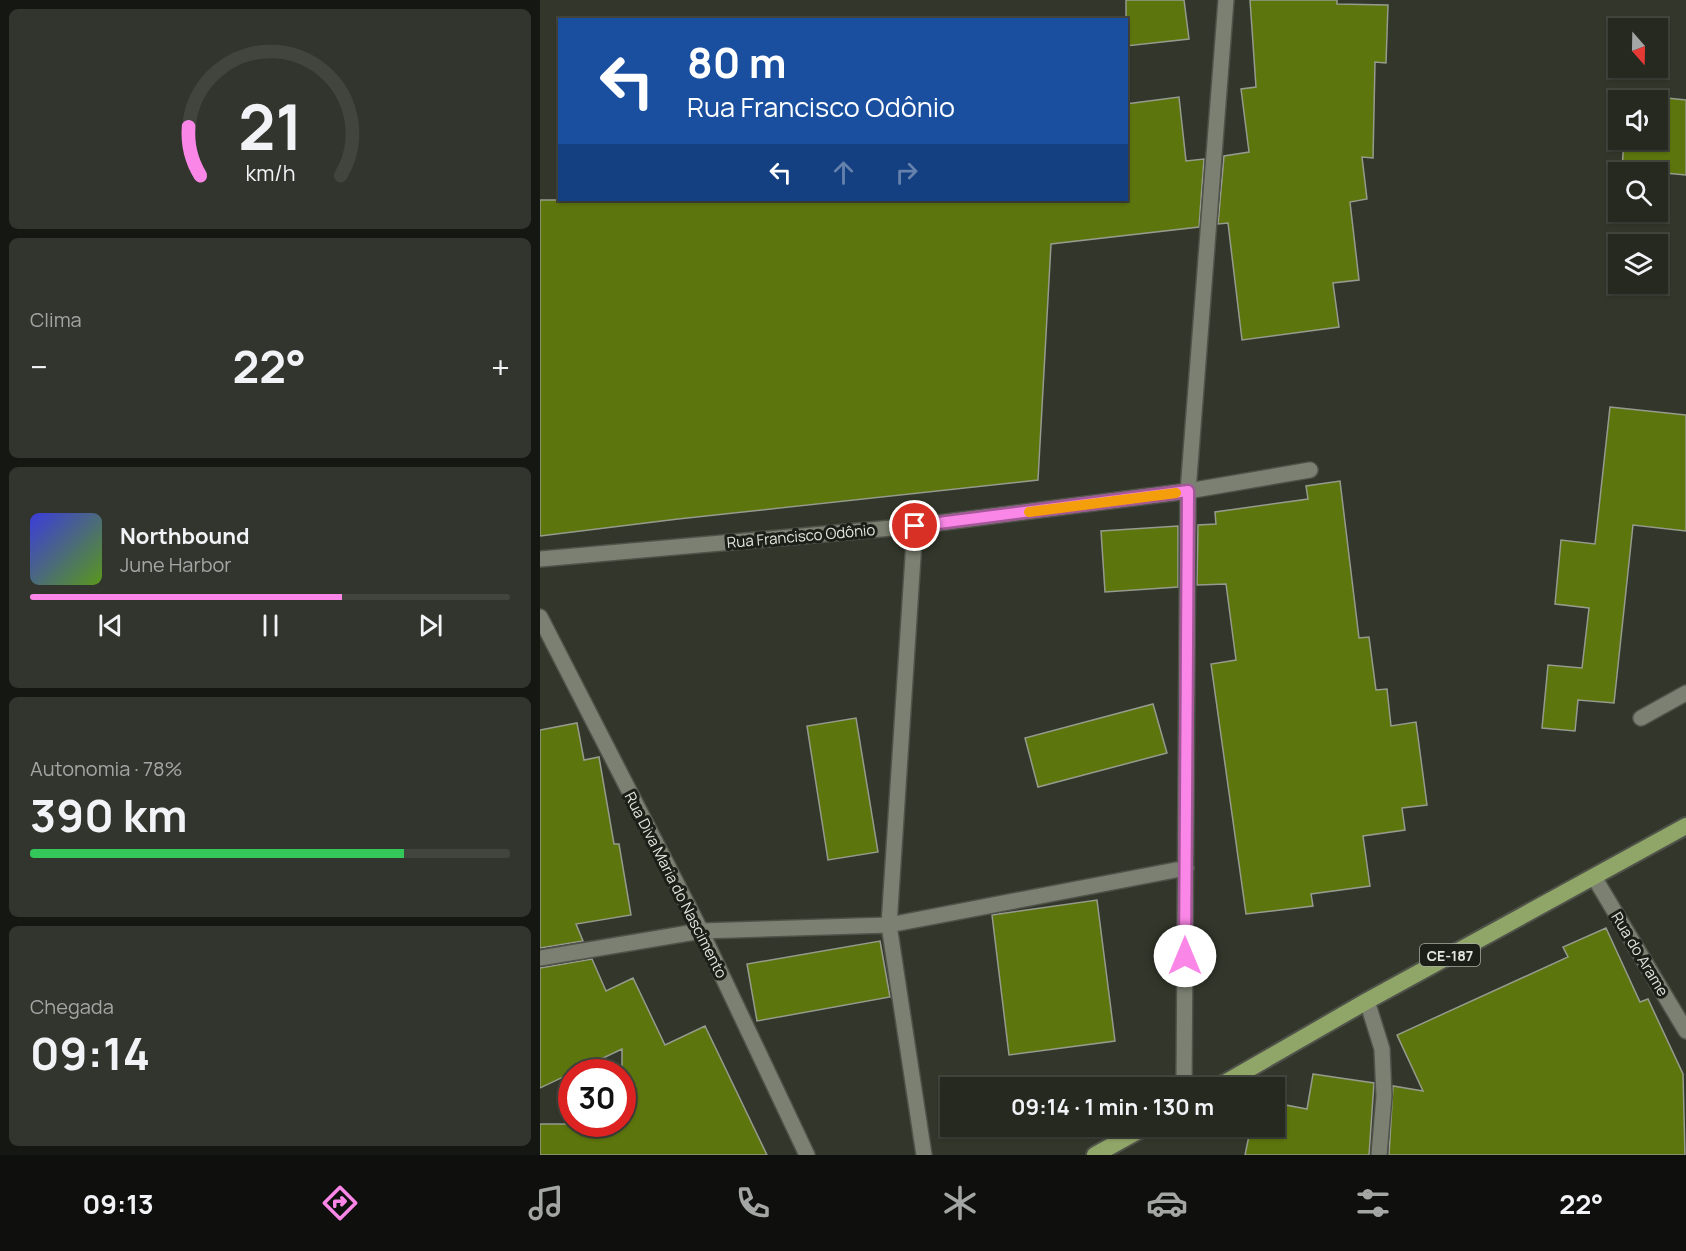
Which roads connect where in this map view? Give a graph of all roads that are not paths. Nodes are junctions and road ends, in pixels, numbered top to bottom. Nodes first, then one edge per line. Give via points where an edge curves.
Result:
1 (1226, 0) edge
2 (1310, 470) dead end
3 (1188, 491) junction
4 (915, 526) junction
5 (540, 559) edge
6 (540, 617) edge
7 (1686, 693) edge
8 (1641, 718) dead end
9 (1686, 826) edge
10 (1186, 868) junction
11 (1594, 877) junction
12 (889, 925) junction
13 (701, 931) junction
14 (540, 958) edge
15 (1366, 1001) junction
16 (1686, 1030) edge
17 (1184, 1077) edge
18 (1235, 1077) edge
19 (1127, 1137) edge
20 (807, 1155) edge
21 (924, 1155) edge
22 (1095, 1155) edge
23 (1379, 1155) edge

1 - 3 street
2 - 3 street, Rua Francisco Odônio
3 - 4 street, Rua Francisco Odônio
3 - 10 street
4 - 5 street, Rua Francisco Odônio
4 - 12 street
6 - 13 street, Rua Diva Maria do Nascimento
7 - 8 street
9 - 11 highway, CE-187
10 - 12 street
10 - 17 street
11 - 15 highway, CE-187
11 - 16 street, Rua do Arame
12 - 13 street
12 - 21 street
13 - 14 street
13 - 20 street, Rua Diva Maria do Nascimento
15 - 18 highway, CE-187
15 - 23 street via 1382,1049 1384,1096
19 - 22 highway

